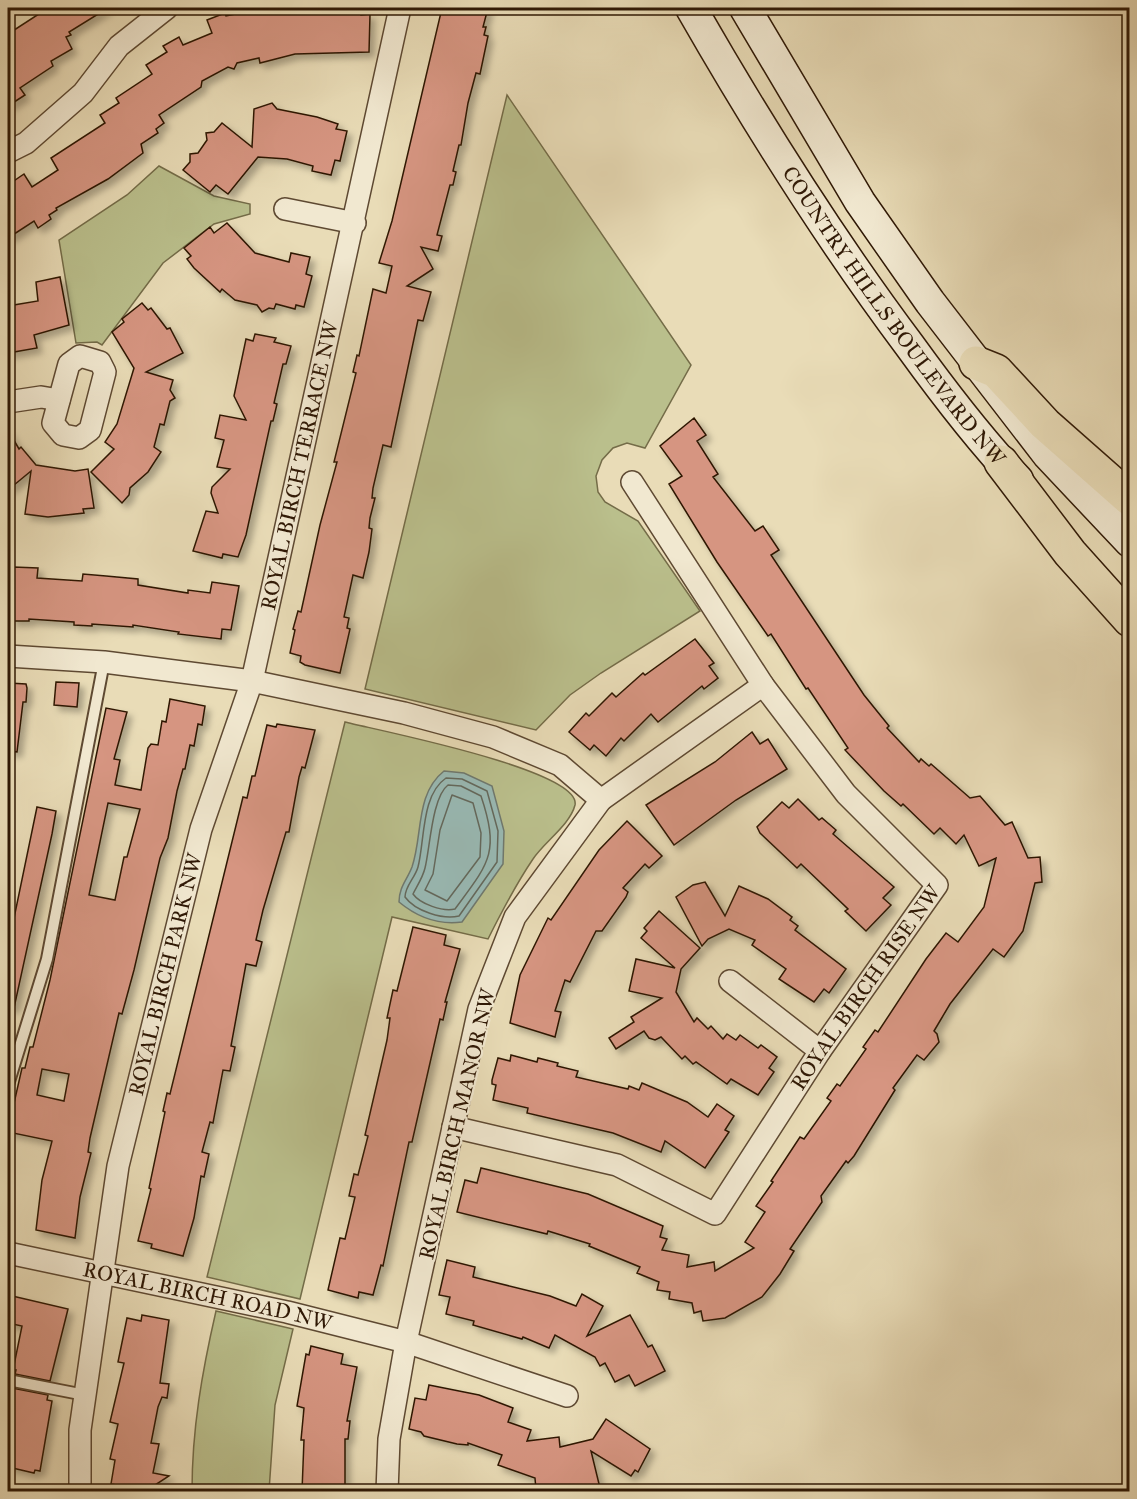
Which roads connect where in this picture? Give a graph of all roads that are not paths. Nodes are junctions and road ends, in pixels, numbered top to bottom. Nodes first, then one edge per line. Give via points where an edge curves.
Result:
1 (167, 8) edge
2 (400, 8) edge
3 (691, 8) edge
4 (745, 8) edge
5 (8, 152) edge
6 (285, 209) dead end
7 (355, 223) junction
8 (976, 363) junction
9 (59, 400) dead end
10 (8, 402) edge
11 (1001, 462) junction
12 (632, 482) dead end
13 (1130, 499) edge
14 (1130, 542) edge
15 (1130, 598) edge
16 (1130, 620) edge
17 (8, 656) edge
18 (104, 662) junction
19 (252, 681) junction
20 (763, 685) junction
21 (601, 800) junction
22 (730, 981) dead end
23 (820, 1051) junction
24 (8, 1085) edge
25 (453, 1127) junction
26 (8, 1253) edge
27 (104, 1273) junction
28 (406, 1342) junction
29 (8, 1380) edge
30 (86, 1395) junction
31 (567, 1396) dead end
32 (80, 1491) edge
33 (387, 1491) edge

1 - 5 street via 119,46 83,93 26,143
2 - 7 street, ROYAL BIRCH TERRACE NW
3 - 11 main road, COUNTRY HILLS BOULEVARD NW via 749,108 856,275 984,445
4 - 8 main road, COUNTRY HILLS BOULEVARD NW via 860,202
6 - 7 street
7 - 19 street, ROYAL BIRCH TERRACE NW
8 - 13 highway via 996,371 1045,424
8 - 14 main road, COUNTRY HILLS BOULEVARD NW via 1048,454
9 - 10 street via 41,397
11 - 15 main road, COUNTRY HILLS BOULEVARD NW
11 - 16 highway via 1070,553
12 - 20 street
17 - 18 street
18 - 19 street
18 - 24 lane via 48,959
19 - 21 street via 404,713 493,737 560,765
19 - 27 street, ROYAL BIRCH PARK NW via 201,829 146,1046 118,1166
20 - 21 street
20 - 23 street, ROYAL BIRCH RISE NW via 846,794 937,885
21 - 25 street, ROYAL BIRCH MANOR NW via 515,917 479,1010
22 - 23 street
23 - 25 street, ROYAL BIRCH RISE NW via 715,1214 617,1165
25 - 28 street, ROYAL BIRCH MANOR NW
26 - 27 street, ROYAL BIRCH ROAD NW
27 - 28 street, ROYAL BIRCH ROAD NW
27 - 30 street, ROYAL BIRCH PARK NW
28 - 31 street, ROYAL BIRCH ROAD NW
28 - 33 street, ROYAL BIRCH MANOR NW via 389,1438
29 - 30 lane
30 - 32 street, ROYAL BIRCH PARK NW via 80,1430

